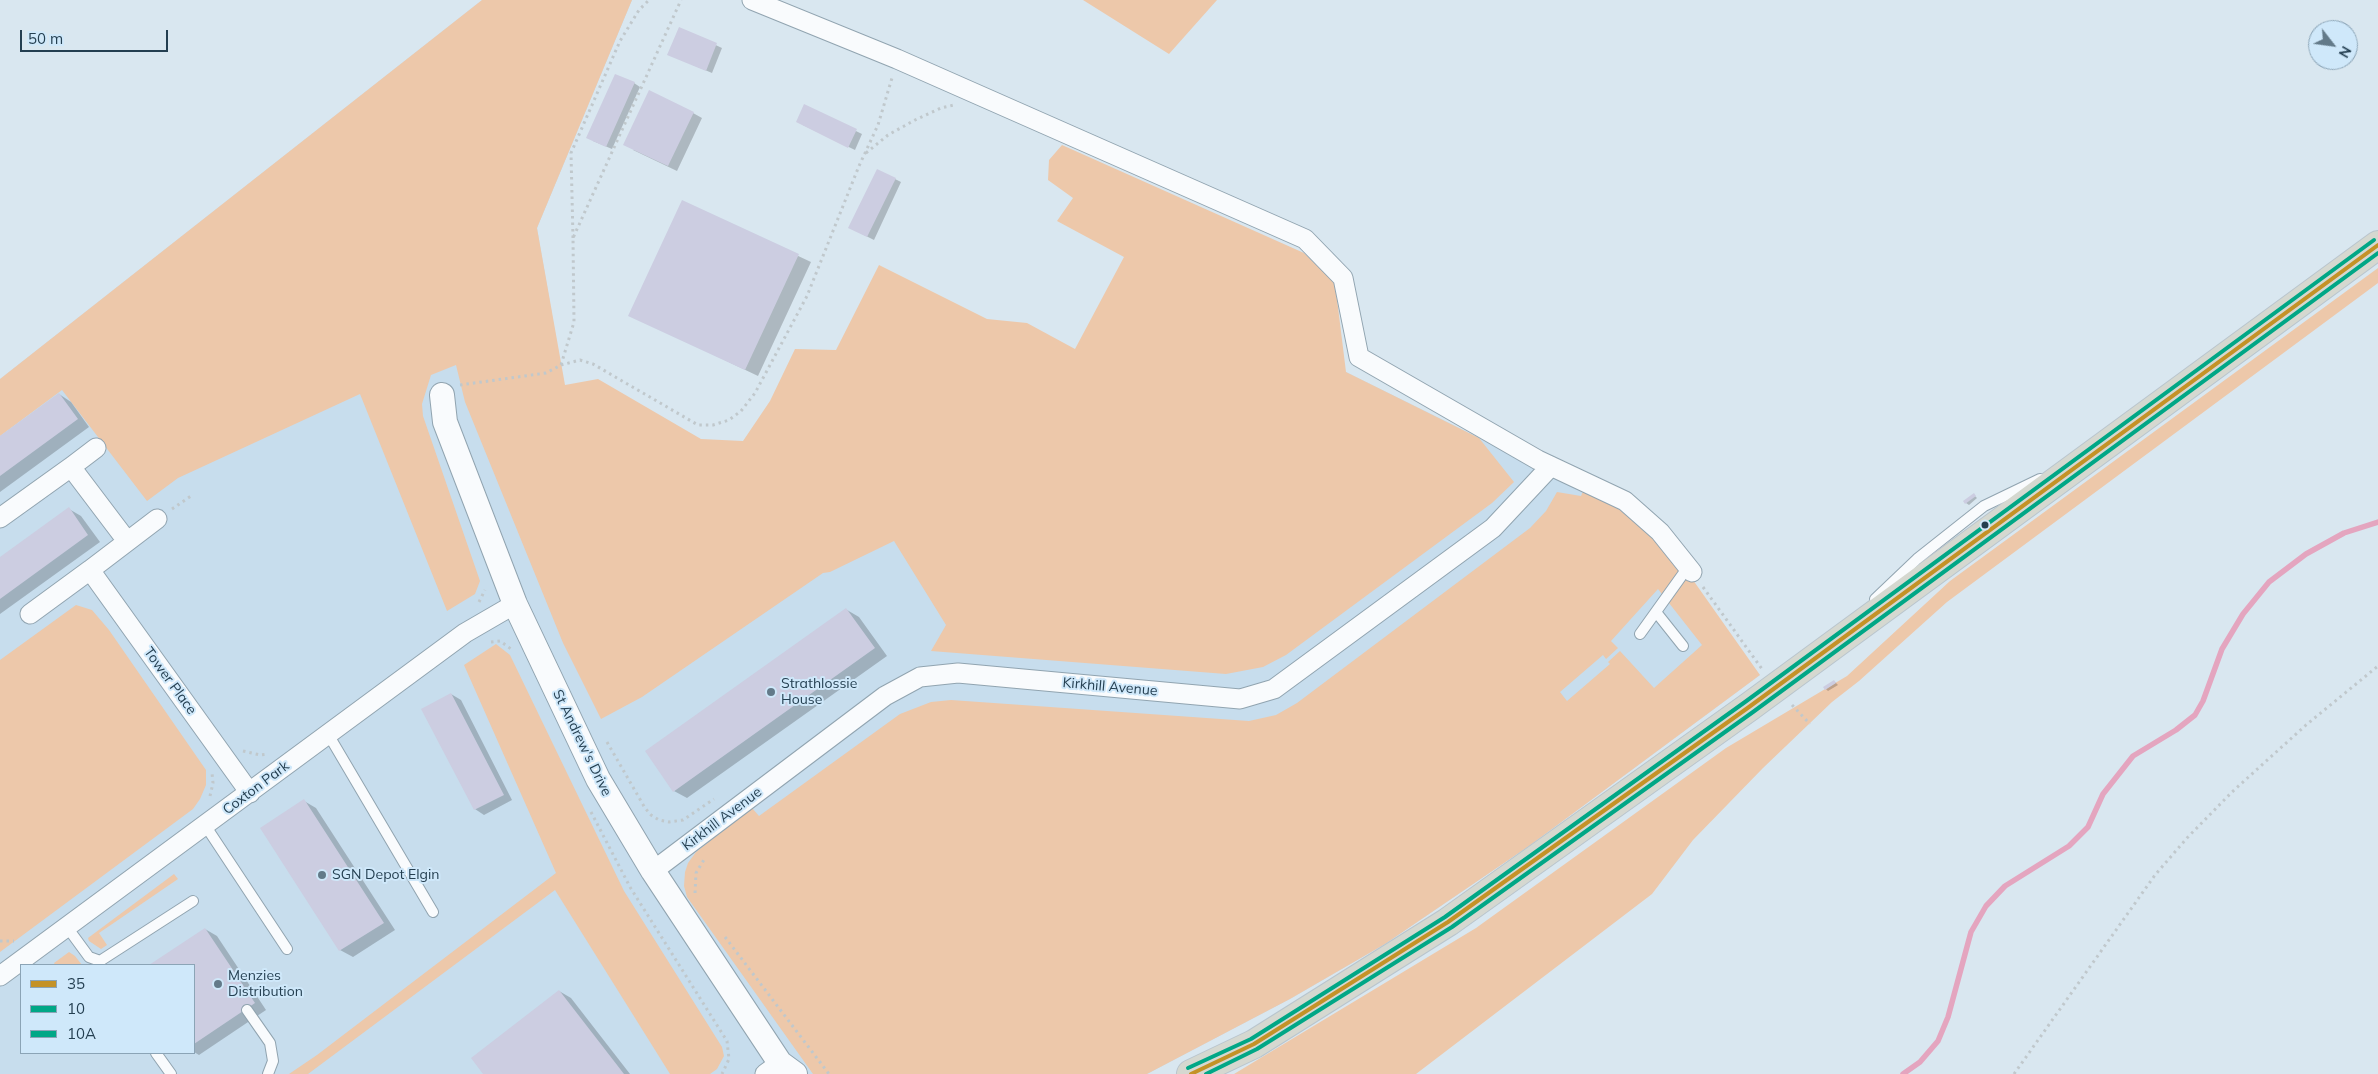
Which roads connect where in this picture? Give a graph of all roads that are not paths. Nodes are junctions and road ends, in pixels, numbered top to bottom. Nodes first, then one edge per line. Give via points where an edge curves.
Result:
1 (752, 0) edge
2 (2378, 245) edge
3 (442, 395) road end
4 (96, 448) dead end
5 (1551, 466) junction
6 (71, 467) junction
7 (0, 518) edge
8 (157, 519) dead end
9 (127, 541) junction
10 (90, 570) junction
11 (1690, 570) joint
12 (515, 604) junction
13 (1656, 612) junction
14 (30, 614) dead end
15 (1640, 634) dead end
16 (1683, 646) dead end
17 (328, 734) junction
18 (250, 793) junction
19 (205, 825) junction
20 (653, 872) junction
21 (193, 901) dead end
22 (434, 912) dead end
23 (67, 927) junction
24 (287, 949) dead end
25 (92, 961) edge
26 (0, 976) edge
27 (247, 1010) dead end
28 (157, 1054) edge
29 (781, 1071) edge
30 (171, 1074) edge
31 (268, 1074) edge
32 (1191, 1074) edge

1 - 5 street via 897,59 1305,239 1343,278 1359,357
2 - 32 highway via 1776,688 1448,922 1254,1044
3 - 12 street, St Andrew's Drive via 445,422
4 - 6 street
5 - 11 street via 1625,501 1660,532
5 - 20 street, Kirkhill Avenue via 1493,528 1274,689 1240,698 958,673 920,677 885,696
6 - 7 street
6 - 9 street
8 - 9 street
9 - 10 street
10 - 14 street
10 - 18 street, Tower Place
11 - 13 lane
12 - 17 street, Coxton Park via 465,633
12 - 20 street, St Andrew's Drive via 598,779
13 - 15 lane
13 - 16 lane
17 - 18 street, Coxton Park
17 - 22 lane
18 - 19 street, Coxton Park
19 - 23 street, Coxton Park
19 - 24 lane
20 - 29 street, St Andrew's Drive
21 - 25 lane via 113,954 100,961
23 - 25 lane
23 - 26 street, Coxton Park
27 - 31 lane via 270,1043 273,1061
28 - 30 lane

